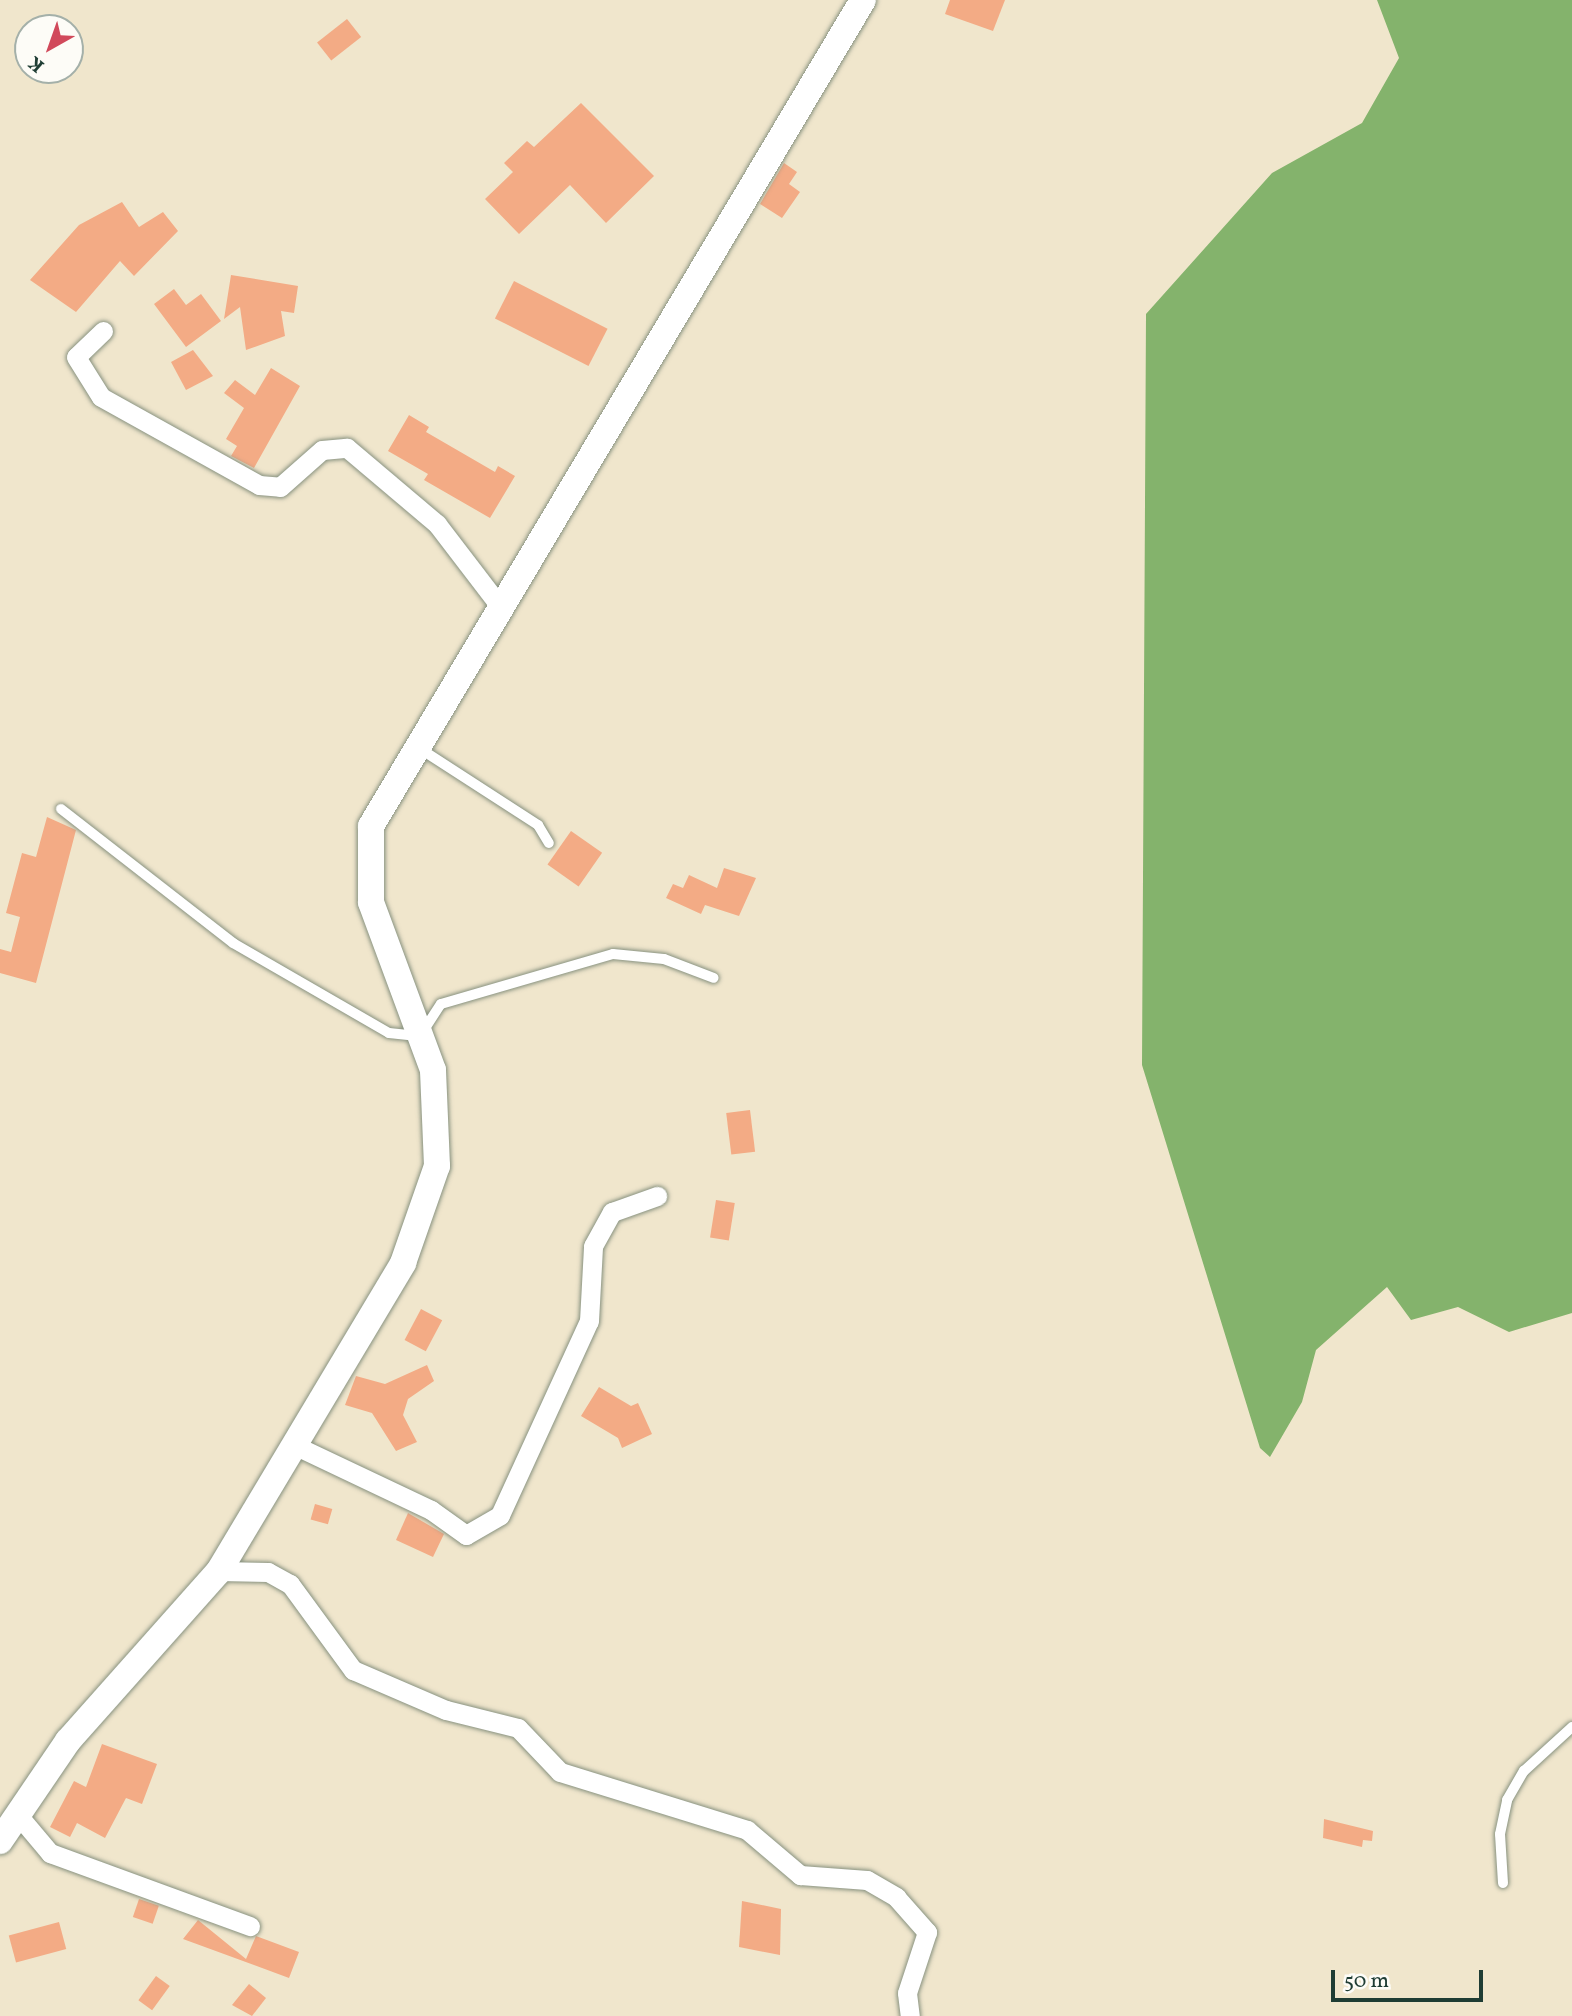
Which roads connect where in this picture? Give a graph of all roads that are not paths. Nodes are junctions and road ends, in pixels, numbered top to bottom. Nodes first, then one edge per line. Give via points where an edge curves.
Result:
1 (863, 0) edge
2 (103, 331) dead end
3 (502, 609) junction
4 (419, 747) junction
5 (61, 809) dead end
6 (549, 843) dead end
7 (714, 978) dead end
8 (420, 1036) junction
9 (657, 1196) dead end
10 (294, 1446) junction
11 (219, 1571) junction
12 (1572, 1727) edge
13 (18, 1815) junction
14 (0, 1840) edge
15 (1503, 1883) dead end
16 (250, 1926) dead end
17 (909, 2016) edge

1 - 3 street
2 - 3 street via 76,357 101,397 259,485 280,487 322,450 347,448 437,524
3 - 4 street
4 - 6 lane via 538,825
4 - 8 street via 371,826 371,902
5 - 8 lane via 233,943 389,1033
7 - 8 lane via 664,959 613,954 441,1004
8 - 10 street via 433,1070 437,1166 403,1263
9 - 10 street via 612,1212 593,1246 589,1321 500,1516 466,1535 431,1510
10 - 11 street
11 - 13 street via 68,1741
11 - 17 street via 268,1572 290,1584 353,1670 446,1710 517,1728 560,1772 747,1830 800,1875 867,1880 897,1897 927,1932 907,1993
12 - 15 lane via 1524,1771 1507,1800 1500,1834
13 - 14 street
13 - 16 street via 50,1853

